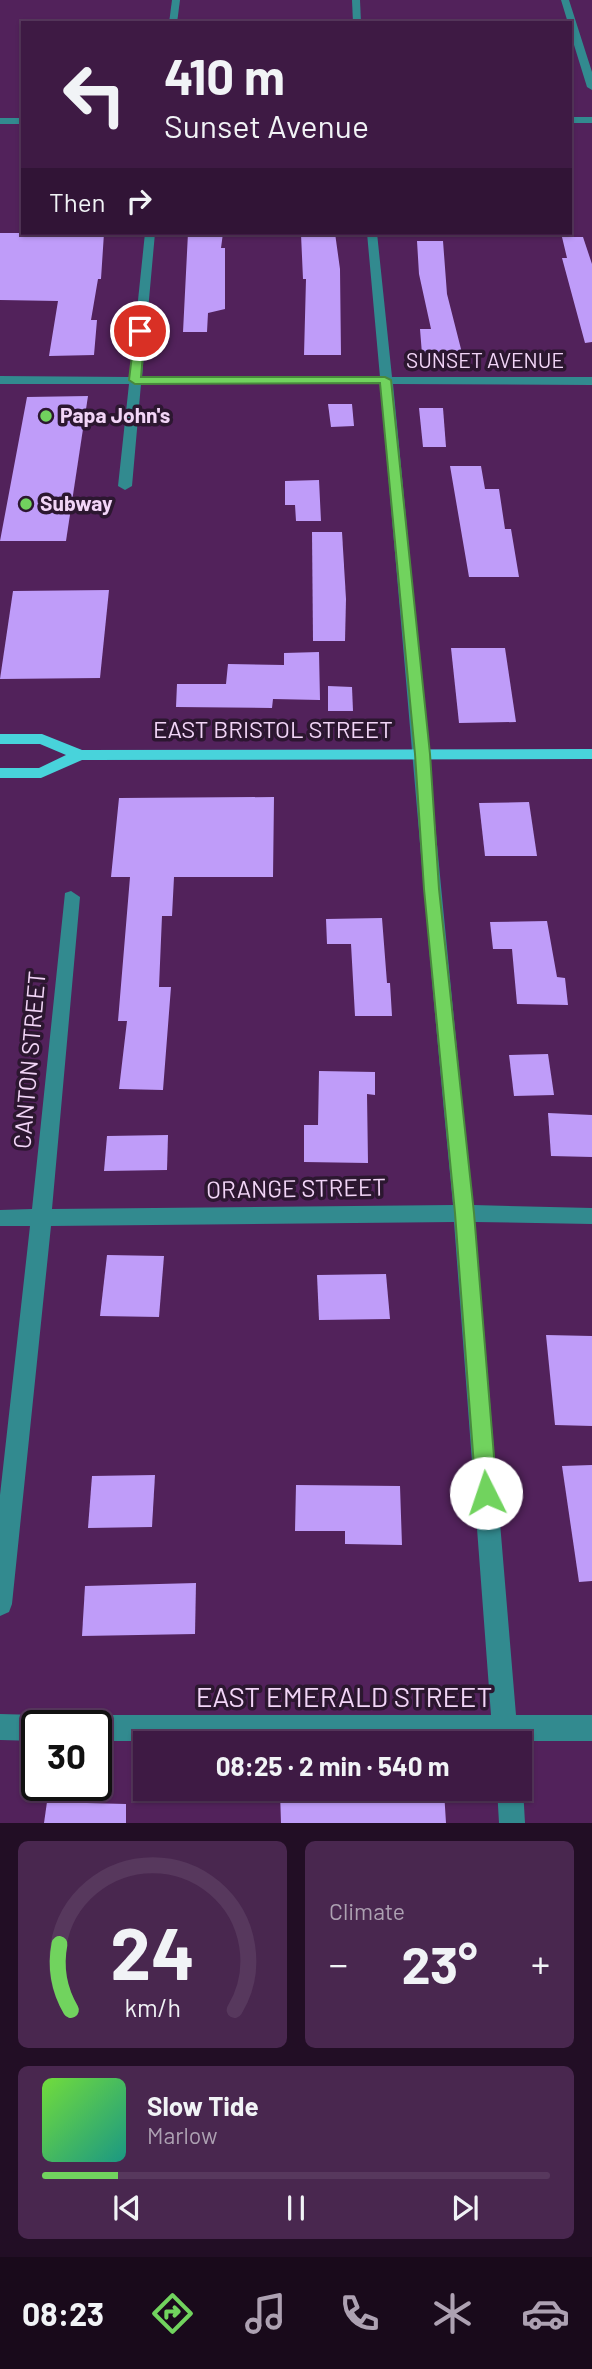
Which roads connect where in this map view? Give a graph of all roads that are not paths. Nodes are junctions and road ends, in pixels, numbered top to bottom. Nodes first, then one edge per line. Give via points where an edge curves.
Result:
1 (176, 0) edge
2 (356, 0) edge
3 (565, 0) edge
4 (173, 21) edge
5 (357, 21) edge
6 (572, 21) edge
7 (572, 23) edge
8 (592, 87) edge
9 (572, 120) edge
10 (592, 120) edge
11 (0, 121) edge
12 (21, 121) edge
13 (150, 235) edge
14 (372, 235) edge
15 (0, 380) edge
16 (135, 380) junction
17 (385, 380) junction
18 (592, 381) edge
19 (125, 485) dead end
20 (0, 739) edge
21 (422, 754) junction
22 (592, 754) edge
23 (80, 755) junction
24 (0, 773) edge
25 (71, 897) dead end
26 (464, 1213) junction
27 (592, 1216) edge
28 (0, 1218) edge
29 (41, 1219) junction
30 (0, 1604) edge
31 (0, 1727) edge
32 (21, 1728) edge
33 (112, 1728) edge
34 (592, 1728) edge
35 (271, 1731) edge
36 (505, 1731) edge
37 (532, 1733) edge
38 (511, 1801) edge
39 (512, 1823) edge

1 - 4 street
2 - 5 street
3 - 6 street
7 - 8 street
9 - 10 street
11 - 12 street
13 - 16 street
14 - 17 street
15 - 16 street, SUNSET AVENUE
16 - 17 street, SUNSET AVENUE
16 - 19 street
17 - 18 street, SUNSET AVENUE
17 - 21 street
20 - 23 main road, EAST BRISTOL STREET via 41,739
21 - 22 main road, EAST BRISTOL STREET
21 - 23 main road, EAST BRISTOL STREET
21 - 26 street
23 - 24 main road, EAST BRISTOL STREET via 41,773
25 - 29 street, CANTON STREET
26 - 27 street, ORANGE STREET
26 - 29 street, ORANGE STREET
26 - 36 street
28 - 29 street, ORANGE STREET
29 - 30 street, CANTON STREET
31 - 32 street
33 - 35 street, EAST EMERALD STREET
34 - 37 street, EAST EMERALD STREET
38 - 39 street

